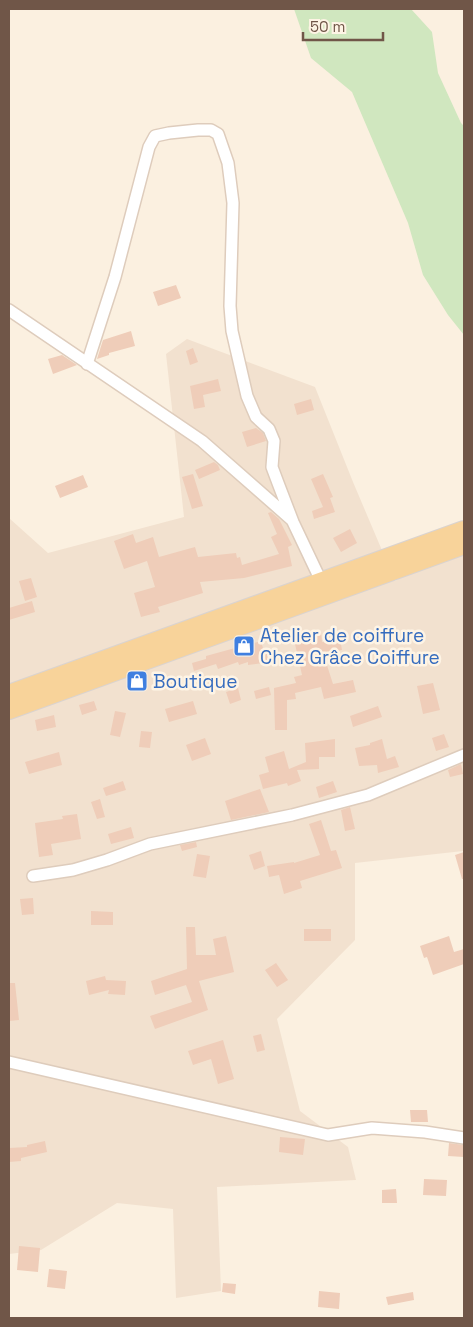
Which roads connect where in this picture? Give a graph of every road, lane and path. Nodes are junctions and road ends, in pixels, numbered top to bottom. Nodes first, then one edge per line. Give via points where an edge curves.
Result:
1 (9, 310) edge
2 (87, 364) junction
3 (293, 522) junction
4 (464, 530) edge
5 (464, 545) edge
6 (321, 581) junction
7 (9, 694) edge
8 (9, 710) edge
9 (464, 756) edge
10 (33, 876) dead end
11 (9, 1062) edge
12 (464, 1138) edge

1 - 2 street
2 - 3 street via 202,442
2 - 3 street via 115,277 152,139 169,133 212,130 218,134 228,163 233,203 232,331 247,396 256,417 269,429 274,441 272,466
3 - 6 street
4 - 6 main road
5 - 8 main road
6 - 7 main road
9 - 10 street via 368,795 292,815 150,844 108,860
11 - 12 street via 328,1134 372,1128

